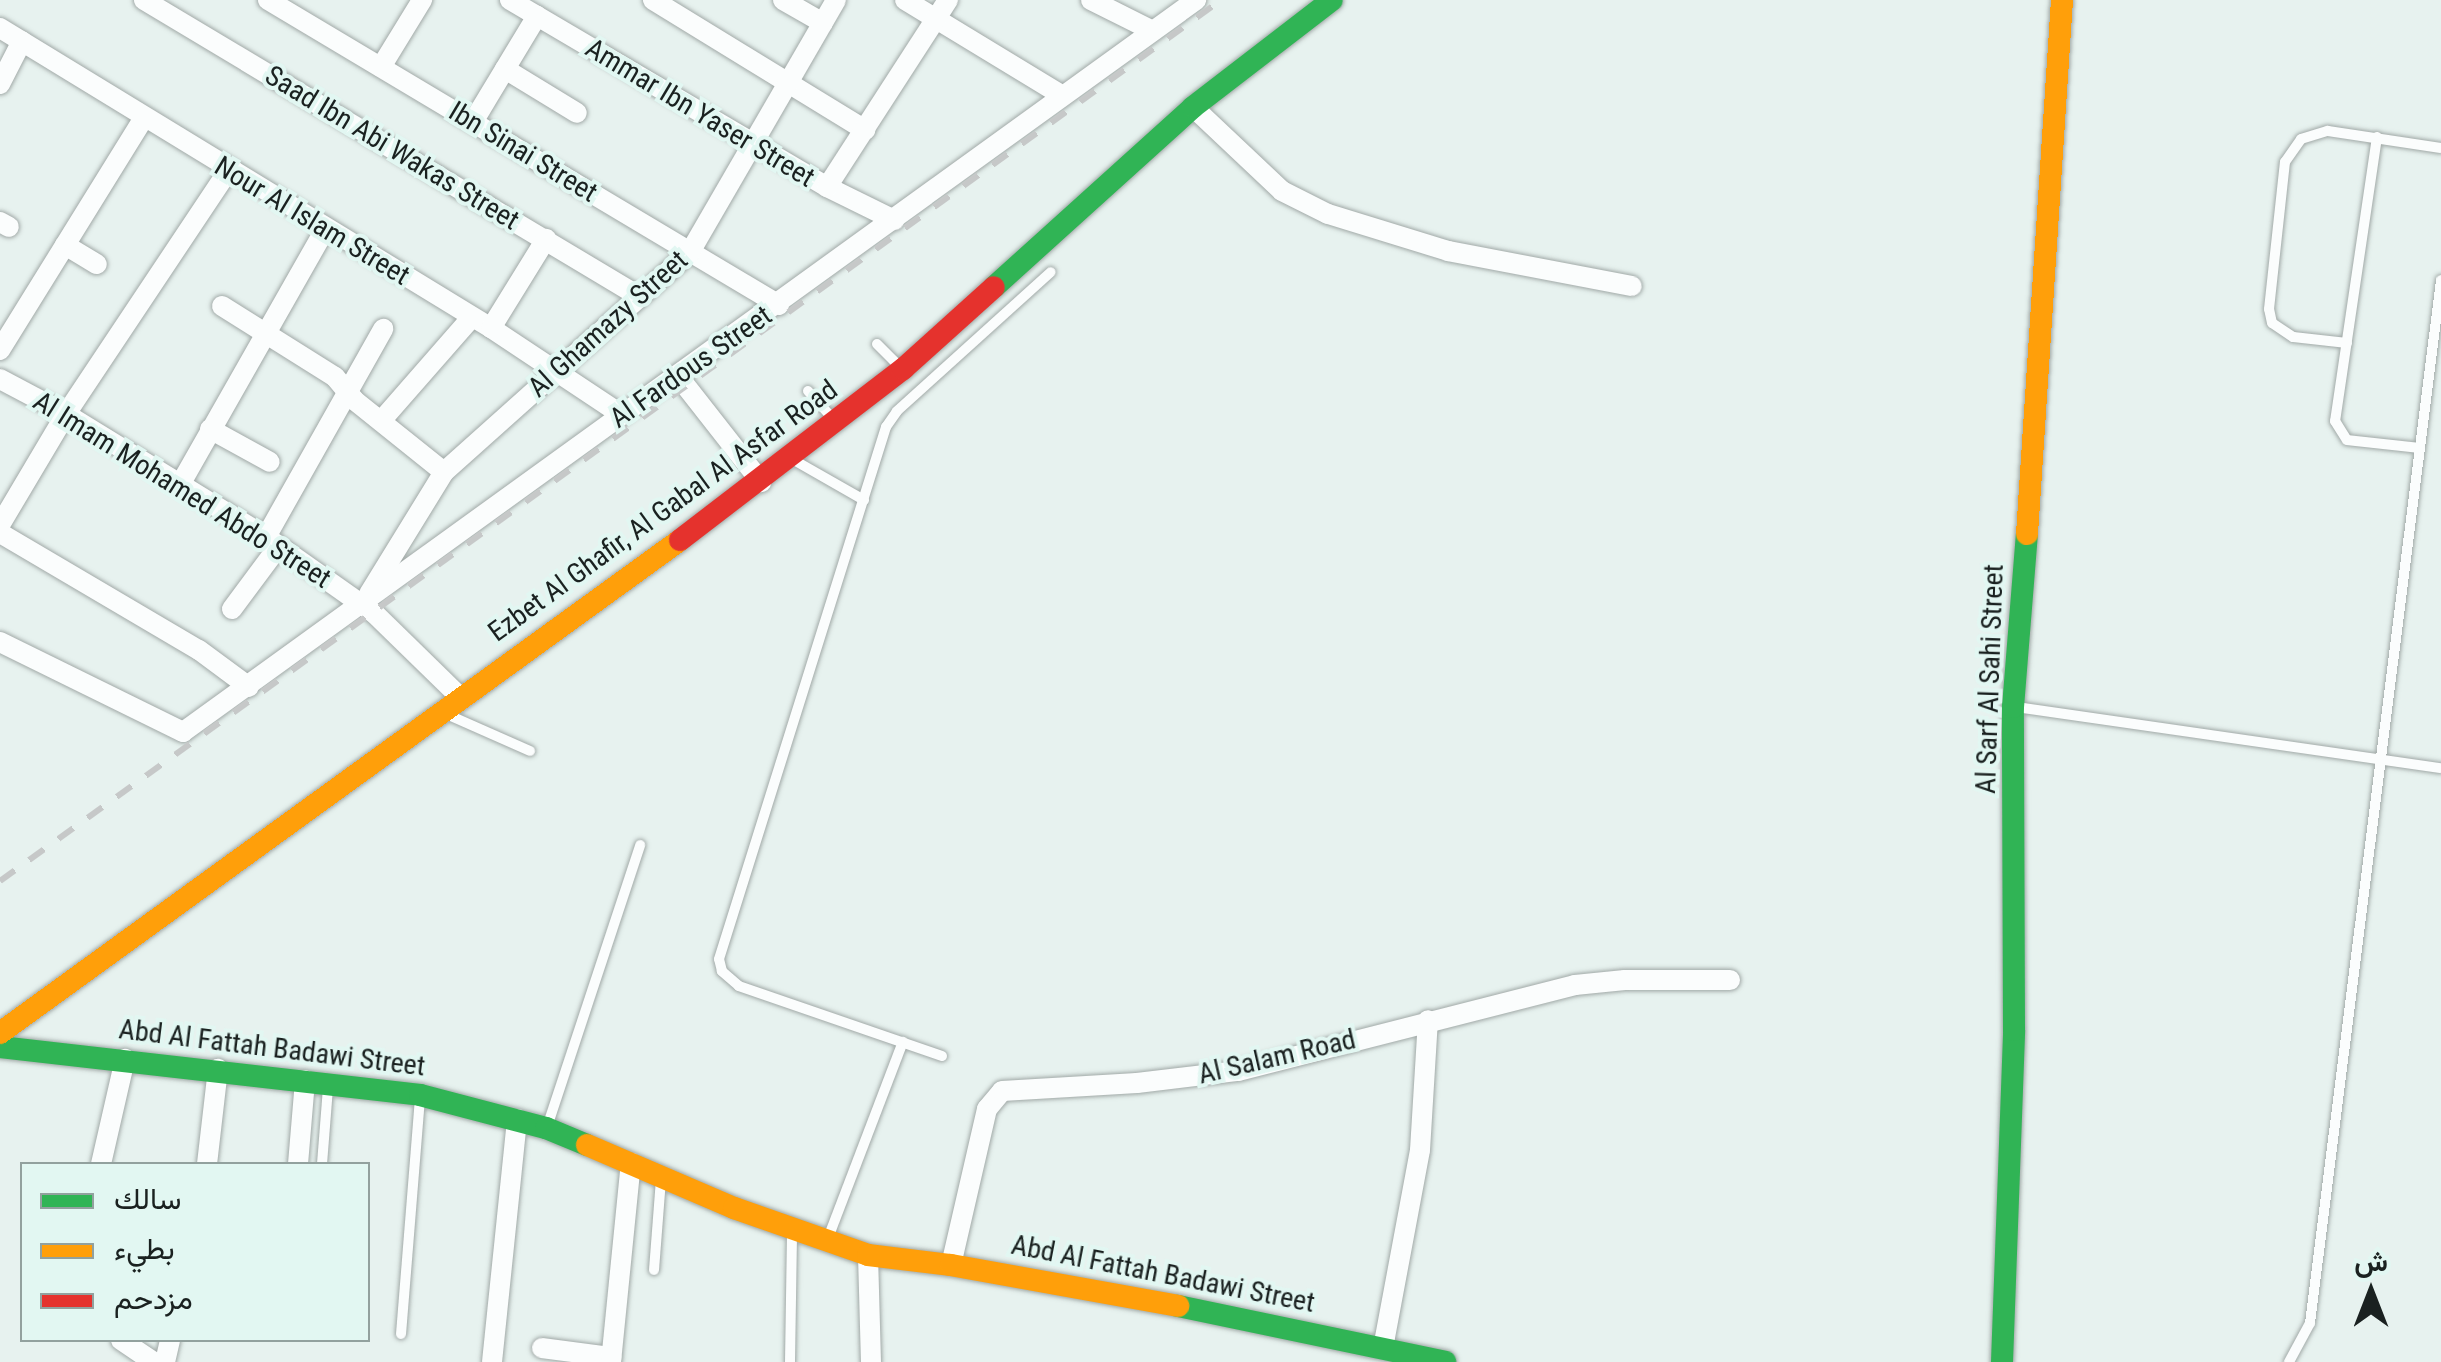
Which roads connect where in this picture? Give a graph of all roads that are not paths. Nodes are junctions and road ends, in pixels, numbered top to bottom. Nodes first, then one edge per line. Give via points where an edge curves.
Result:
1 (144, 0) edge
2 (268, 0) edge
3 (422, 0) edge
4 (510, 0) edge
5 (653, 0) edge
6 (783, 0) edge
7 (836, 0) edge
8 (904, 0) edge
9 (948, 0) edge
10 (1091, 0) edge
11 (1196, 0) edge
12 (1332, 0) edge
13 (2062, 0) edge
14 (537, 16) junction
15 (937, 20) junction
16 (823, 24) junction
17 (0, 28) edge
18 (1153, 30) junction
19 (22, 41) junction
20 (381, 68) junction
21 (505, 69) junction
22 (789, 83) junction
23 (0, 84) edge
24 (1061, 95) junction
25 (1193, 106) junction
26 (576, 113) dead end
27 (143, 119) junction
28 (472, 122) junction
29 (865, 130) junction
30 (2377, 138) junction
31 (754, 144) junction
32 (2441, 148) edge
33 (228, 171) junction
34 (827, 187) junction
35 (894, 220) junction
36 (326, 229) junction
37 (546, 238) junction
38 (66, 245) junction
39 (690, 252) junction
40 (97, 264) dead end
41 (1051, 272) dead end
42 (2441, 280) edge
43 (1632, 286) dead end
44 (640, 297) junction
45 (222, 306) dead end
46 (779, 306) junction
47 (481, 323) junction
48 (383, 329) dead end
49 (264, 332) junction
50 (2346, 343) junction
51 (877, 344) dead end
52 (0, 350) edge
53 (902, 369) junction
54 (556, 372) junction
55 (678, 376) junction
56 (0, 379) edge
57 (808, 391) dead end
58 (347, 394) junction
59 (66, 414) junction
60 (622, 415) junction
61 (381, 421) junction
62 (836, 423) junction
63 (210, 429) junction
64 (2420, 448) junction
65 (791, 459) junction
66 (270, 462) dead end
67 (444, 472) junction
68 (180, 482) junction
69 (761, 482) junction
70 (864, 500) junction
71 (0, 525) edge
72 (0, 533) edge
73 (272, 542) junction
74 (362, 604) junction
75 (232, 609) dead end
76 (0, 642) edge
77 (249, 687) junction
78 (450, 704) junction
79 (2013, 707) junction
80 (530, 751) dead end
81 (2384, 760) junction
82 (2441, 768) edge
83 (640, 845) dead end
84 (1730, 980) dead end
85 (1428, 1020) junction
86 (0, 1033) edge
87 (903, 1042) junction
88 (0, 1047) edge
89 (942, 1056) dead end
90 (125, 1059) junction
91 (218, 1069) junction
92 (317, 1081) junction
93 (420, 1095) junction
94 (517, 1119) junction
95 (546, 1128) junction
96 (102, 1162) edge
97 (207, 1162) edge
98 (298, 1162) edge
99 (322, 1162) edge
100 (631, 1163) junction
101 (661, 1177) junction
102 (792, 1231) junction
103 (826, 1243) junction
104 (868, 1256) junction
105 (951, 1265) junction
106 (654, 1270) dead end
107 (401, 1334) dead end
108 (124, 1342) edge
109 (542, 1348) dead end
110 (1383, 1348) junction
111 (611, 1360) edge
112 (1434, 1361) edge
113 (154, 1362) edge
114 (492, 1362) edge
115 (790, 1362) edge
116 (871, 1362) edge
117 (2002, 1362) edge
118 (2289, 1362) edge

1 - 37 street, Saad Ibn Abi Wakas Street
2 - 20 street, Ibn Sinai Street
3 - 20 street
4 - 14 street, Ammar Ibn Yaser Street
5 - 22 street
6 - 16 street
7 - 16 street, Al Ghamazy Street
8 - 15 street
9 - 15 street
10 - 18 street
11 - 18 street, Al Fardous Street
12 - 25 street, Ezbet Al Ghafir, Al Gabal Al Asfar Road
13 - 79 street, Al Sarf Al Sahi Street
14 - 21 street
14 - 31 street, Ammar Ibn Yaser Street
15 - 24 street
15 - 29 street
16 - 22 street, Al Ghamazy Street
17 - 19 street, Nour Al Islam Street
18 - 24 street, Al Fardous Street
19 - 23 street
19 - 27 street, Nour Al Islam Street
20 - 28 street, Ibn Sinai Street
21 - 26 street
21 - 28 street
22 - 29 street
22 - 31 street, Al Ghamazy Street
24 - 35 street, Al Fardous Street
25 - 43 street via 1282,191 1328,214 1448,251
25 - 53 street, Ezbet Al Ghafir, Al Gabal Al Asfar Road
27 - 33 street, Nour Al Islam Street
27 - 38 street
28 - 39 street, Ibn Sinai Street
29 - 34 street
30 - 32 lane
30 - 50 lane
30 - 50 lane via 2314,133 2285,162 2272,323 2294,337
31 - 34 street, Ammar Ibn Yaser Street
31 - 39 street, Al Ghamazy Street
33 - 36 street, Nour Al Islam Street
33 - 59 street
34 - 35 street, Ammar Ibn Yaser Street
35 - 46 street, Al Fardous Street
36 - 47 street, Nour Al Islam Street
36 - 49 street
37 - 44 street, Saad Ibn Abi Wakas Street
37 - 47 street
38 - 40 street
38 - 52 street
39 - 44 street, Al Ghamazy Street
39 - 46 street, Ibn Sinai Street
41 - 70 lane via 897,411 882,436
42 - 64 lane
44 - 54 street, Al Ghamazy Street
45 - 49 street
46 - 55 street, Al Fardous Street
47 - 54 street, Nour Al Islam Street
47 - 61 street
48 - 58 street
49 - 58 street via 335,378
49 - 63 street
50 - 64 lane via 2338,432 2360,444
51 - 53 lane
53 - 62 street, Ezbet Al Ghafir, Al Gabal Al Asfar Road
54 - 60 street, Nour Al Islam Street
54 - 67 street, Al Ghamazy Street
55 - 60 street, Al Fardous Street
55 - 69 street
56 - 59 street, Al Imam Mohamed Abdo Street
57 - 62 lane
58 - 61 street
58 - 73 street
59 - 68 street, Al Imam Mohamed Abdo Street
59 - 71 street
60 - 74 street, Al Fardous Street
61 - 67 street
62 - 65 street, Ezbet Al Ghafir, Al Gabal Al Asfar Road
63 - 66 street
63 - 68 street
64 - 81 lane
65 - 69 street, Ezbet Al Ghafir, Al Gabal Al Asfar Road
65 - 70 lane
67 - 74 street, Al Ghamazy Street
68 - 73 street, Al Imam Mohamed Abdo Street
69 - 78 street, Ezbet Al Ghafir, Al Gabal Al Asfar Road
70 - 87 lane via 720,959 739,986
72 - 77 street
73 - 74 street, Al Imam Mohamed Abdo Street
73 - 75 street
74 - 77 street, Al Fardous Street
74 - 78 street, Al Imam Mohamed Abdo Street
76 - 77 street, Al Fardous Street via 183,732
78 - 80 lane
78 - 86 street, Ezbet Al Ghafir, Al Gabal Al Asfar Road
79 - 81 lane
79 - 117 street, Al Sarf Al Sahi Street via 2014,1016
81 - 82 lane
81 - 118 lane via 2310,1323
83 - 95 lane
84 - 85 street, Al Salam Road via 1575,985
85 - 105 street, Al Salam Road via 1238,1071 1002,1090 987,1109
85 - 110 street via 1420,1150
87 - 89 lane
87 - 103 lane
88 - 90 street, Abd Al Fattah Badawi Street
90 - 91 street, Abd Al Fattah Badawi Street
90 - 96 street
91 - 92 street, Abd Al Fattah Badawi Street
91 - 97 street
92 - 93 street, Abd Al Fattah Badawi Street
92 - 98 street
92 - 99 lane
93 - 94 street, Abd Al Fattah Badawi Street
93 - 107 lane
94 - 95 street, Abd Al Fattah Badawi Street
94 - 114 street
95 - 100 street, Abd Al Fattah Badawi Street
100 - 101 street, Abd Al Fattah Badawi Street
100 - 111 street
101 - 102 street, Abd Al Fattah Badawi Street
101 - 106 lane
102 - 103 street, Abd Al Fattah Badawi Street
102 - 115 lane
103 - 104 street, Abd Al Fattah Badawi Street
104 - 105 street, Abd Al Fattah Badawi Street
104 - 116 street
105 - 110 street, Abd Al Fattah Badawi Street
108 - 113 street
109 - 111 street
110 - 112 street, Abd Al Fattah Badawi Street

